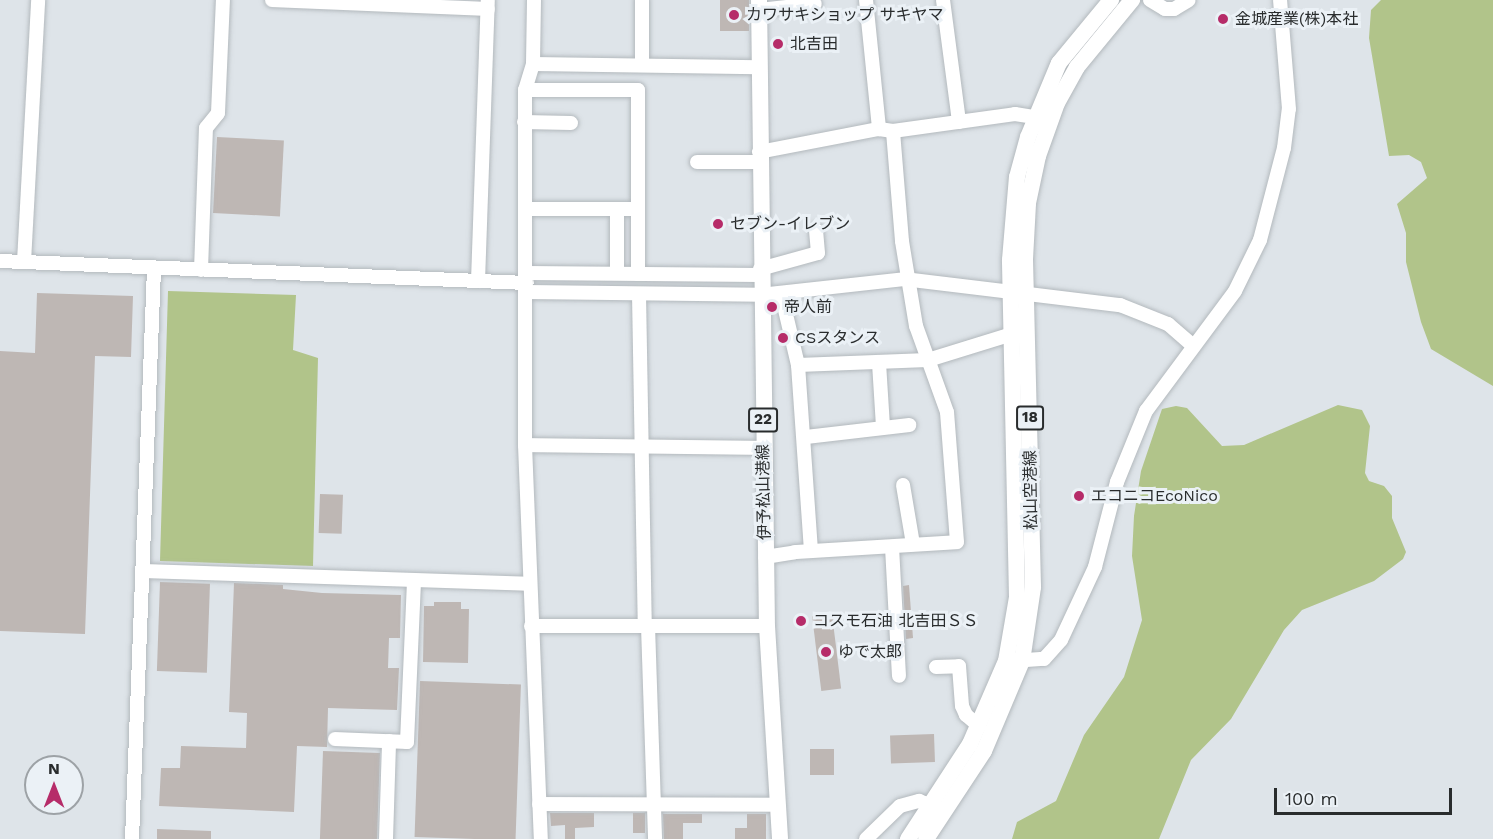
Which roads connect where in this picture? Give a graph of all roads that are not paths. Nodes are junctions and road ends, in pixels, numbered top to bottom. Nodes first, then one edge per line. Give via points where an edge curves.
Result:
1 (38, 0) edge
2 (223, 0) edge
3 (272, 0) edge
4 (534, 0) edge
5 (642, 0) edge
6 (866, 0) edge
7 (943, 0) edge
8 (1111, 0) edge
9 (1132, 0) edge
10 (1150, 0) edge
11 (1189, 0) edge
12 (1281, 0) edge
13 (315, 1) edge
14 (815, 4) dead end
15 (488, 5) edge
16 (759, 5) edge
17 (532, 64) junction
18 (642, 66) junction
19 (759, 67) junction
20 (525, 90) junction
21 (1035, 117) junction
22 (524, 122) junction
23 (959, 122) junction
24 (571, 123) dead end
25 (879, 129) junction
26 (893, 131) junction
27 (760, 157) junction
28 (697, 162) dead end
29 (526, 209) junction
30 (617, 209) junction
31 (638, 209) junction
32 (816, 230) dead end
33 (0, 261) edge
34 (24, 262) junction
35 (154, 268) junction
36 (201, 270) junction
37 (760, 272) junction
38 (617, 273) junction
39 (638, 274) junction
40 (909, 279) junction
41 (478, 281) junction
42 (527, 283) junction
43 (781, 293) junction
44 (639, 294) junction
45 (760, 295) junction
46 (1019, 295) junction
47 (1012, 334) junction
48 (1193, 346) junction
49 (928, 360) junction
50 (879, 363) junction
51 (798, 365) junction
52 (909, 425) dead end
53 (883, 427) junction
54 (806, 437) junction
55 (525, 445) junction
56 (641, 447) junction
57 (763, 448) junction
58 (903, 485) dead end
59 (913, 544) junction
60 (892, 547) junction
61 (811, 551) junction
62 (765, 557) junction
63 (143, 571) junction
64 (414, 580) junction
65 (529, 584) junction
66 (531, 626) junction
67 (647, 626) junction
68 (767, 626) junction
69 (1014, 661) junction
70 (936, 667) dead end
71 (899, 676) dead end
72 (979, 726) junction
73 (335, 740) dead end
74 (389, 741) junction
75 (539, 804) junction
76 (655, 804) junction
77 (778, 805) junction
78 (930, 805) junction
79 (132, 839) edge
80 (386, 839) edge
81 (541, 839) edge
82 (655, 839) edge
83 (780, 839) edge
84 (866, 839) edge
85 (908, 839) edge
86 (926, 839) edge

1 - 34 street
2 - 36 street via 218,113 206,128
3 - 13 street
4 - 17 street
5 - 18 street
6 - 25 street
7 - 23 street
8 - 21 main road, 松山空港線 / 18 via 1059,63
9 - 46 main road, 松山空港線 / 18 via 1077,67 1046,132 1028,203
10 - 11 street via 1165,9 1174,9
12 - 48 street via 1290,86 1276,183 1235,291
13 - 15 street
14 - 16 street
15 - 41 street
16 - 19 main road, 伊予松山港線 / 22
17 - 18 street
17 - 20 street
18 - 19 street
19 - 27 main road, 伊予松山港線 / 22
20 - 22 street
20 - 31 street via 638,90
21 - 23 street via 1015,114
21 - 46 main road, 松山空港線 / 18 via 1012,208
22 - 24 street
22 - 29 street
23 - 26 street
25 - 26 street
25 - 27 street
26 - 40 street
27 - 28 street
27 - 37 main road, 伊予松山港線 / 22
29 - 30 street
29 - 42 street
30 - 31 street
30 - 38 street
31 - 39 street
32 - 37 street via 818,253
33 - 34 street
34 - 35 street
35 - 36 street
35 - 63 street
36 - 41 street
37 - 39 street
37 - 45 main road, 伊予松山港線 / 22
38 - 39 street
38 - 42 street
40 - 43 street
40 - 46 street
40 - 49 street via 916,326
41 - 42 street
42 - 44 street
42 - 55 street
43 - 45 street
43 - 51 street
44 - 45 street
44 - 56 street
45 - 57 main road, 伊予松山港線 / 22
46 - 47 main road, 松山空港線 / 18
46 - 48 street via 1097,302 1143,312 1168,324
46 - 69 main road, 松山空港線 / 18 via 1033,587
47 - 49 street
47 - 69 main road, 松山空港線 / 18 via 1017,597
48 - 69 street via 1146,411 1117,482 1095,567 1061,640 1044,659
49 - 50 street
49 - 59 street via 947,412 957,542
50 - 51 street
50 - 53 street
51 - 54 street
52 - 53 street
53 - 54 street
54 - 61 street
55 - 56 street
55 - 65 street
56 - 57 street
56 - 67 street
57 - 62 main road, 伊予松山港線 / 22
58 - 59 street
59 - 60 street
60 - 61 street
60 - 71 street
61 - 62 street
62 - 68 main road, 伊予松山港線 / 22
63 - 64 street
63 - 79 street
64 - 65 street
64 - 74 street via 407,742
65 - 66 street
66 - 67 street
66 - 75 street
67 - 68 street
67 - 76 street
68 - 77 main road, 伊予松山港線 / 22
69 - 72 main road, 松山空港線 / 18
69 - 86 main road, 松山空港線 / 18 via 984,751
70 - 72 street via 959,666 962,706
72 - 78 main road, 松山空港線 / 18
73 - 74 street
74 - 80 street
75 - 76 street
75 - 81 street
76 - 77 street
76 - 82 street
77 - 83 main road, 伊予松山港線 / 22
78 - 84 street via 919,801 900,807
78 - 85 main road, 松山空港線 / 18

